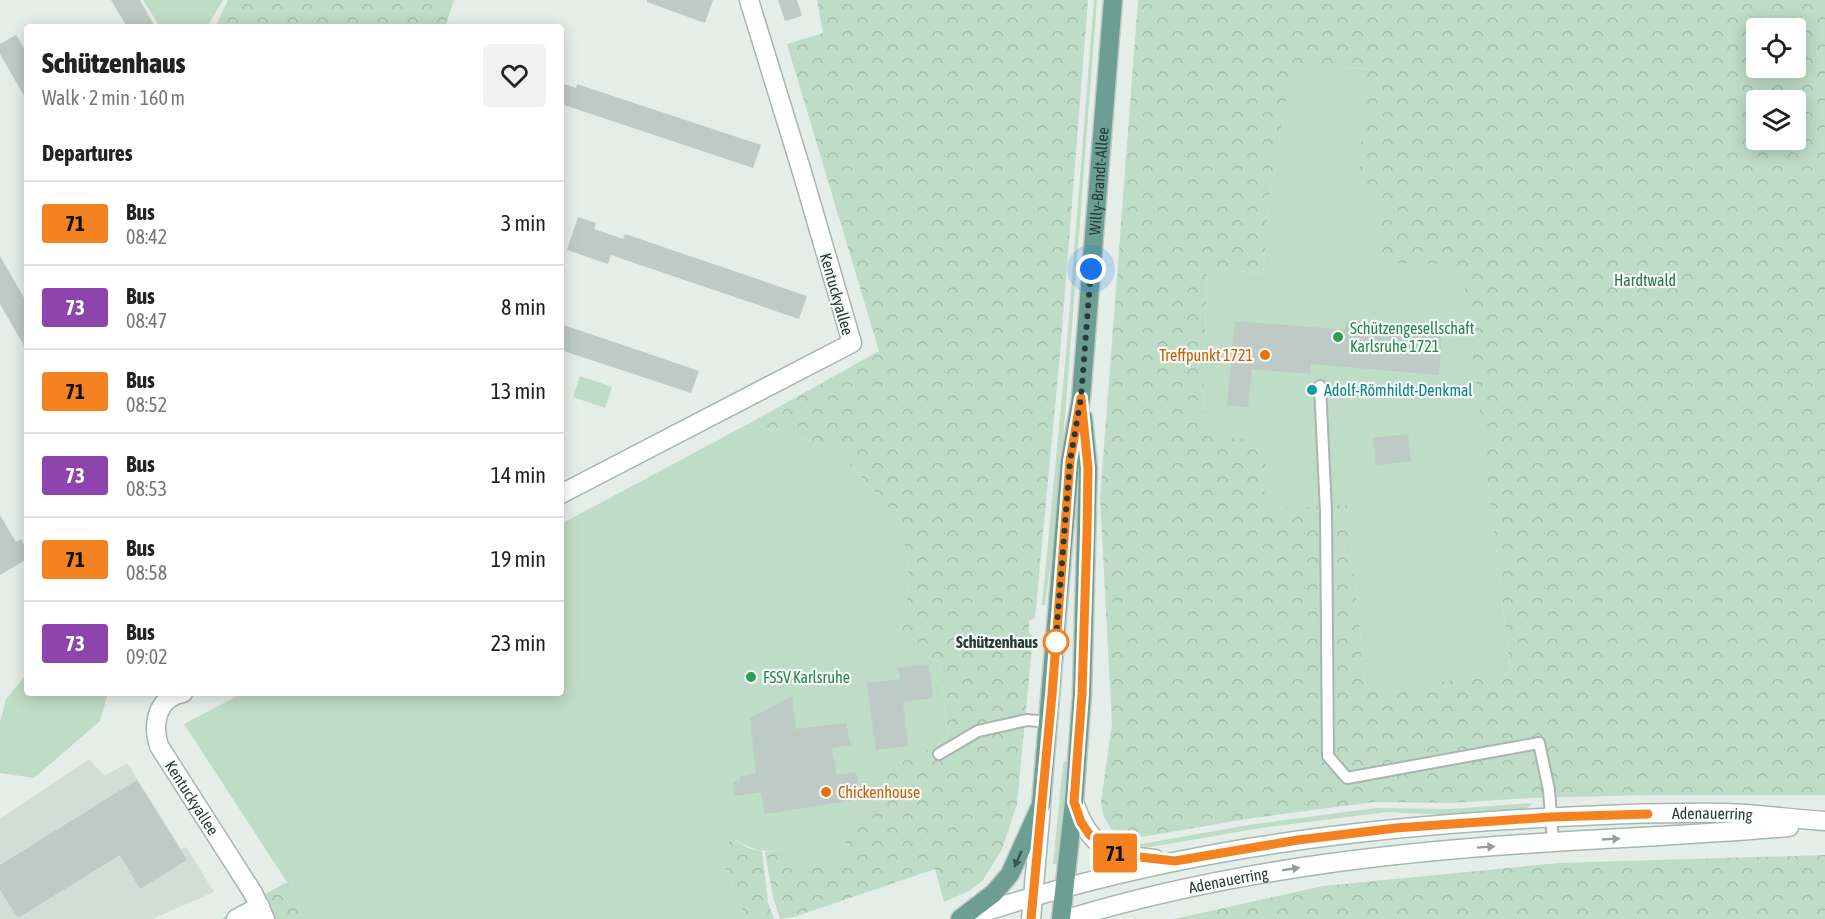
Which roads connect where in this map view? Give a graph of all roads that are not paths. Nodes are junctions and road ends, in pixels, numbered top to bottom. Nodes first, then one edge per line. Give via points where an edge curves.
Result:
1 (749, 0) edge
2 (1113, 0) edge
3 (1320, 386) dead end
4 (1081, 398) junction
5 (564, 492) edge
6 (174, 696) edge
7 (1049, 722) junction
8 (939, 754) dead end
9 (1074, 802) junction
10 (1041, 805) junction
11 (1551, 817) junction
12 (1825, 823) edge
13 (1553, 842) junction
14 (1175, 861) junction
15 (1066, 887) junction
16 (1033, 896) junction
17 (1131, 901) junction
18 (262, 913) edge
19 (236, 919) edge
20 (962, 919) edge
21 (1031, 919) edge
22 (1061, 919) edge
23 (1067, 919) edge
24 (1108, 919) edge

1 - 5 main road, Kentuckyallee via 852,343
2 - 4 main road, Willy-Brandt-Allee
3 - 11 lane via 1326,513 1328,756 1347,778 1539,743
4 - 7 main road, Willy-Brandt-Allee via 1070,461
4 - 9 main road, Willy-Brandt-Allee via 1088,468 1087,533
6 - 18 main road, Kentuckyallee via 163,704 157,716 159,746
7 - 8 lane via 1027,720 978,731
7 - 10 main road, Willy-Brandt-Allee
9 - 14 main road via 1089,834 1111,851 1134,858
9 - 15 main road, Willy-Brandt-Allee
10 - 16 main road, Willy-Brandt-Allee
10 -> 20 main road via 1010,874
11 - 12 main road, Adenauerring via 1728,813
11 - 13 lane
11 - 14 main road, Adenauerring via 1396,828
13 -> 12 main road, Adenauerring
17 -> 13 main road, Adenauerring via 1325,864
14 - 15 main road, Adenauerring
15 - 16 main road, Adenauerring
15 - 22 main road, Willy-Brandt-Allee
16 - 20 main road, Adenauerring
16 - 21 main road, Willy-Brandt-Allee
17 - 23 main road, Adenauerring
17 - 24 main road
18 - 19 main road, Kentuckyallee

